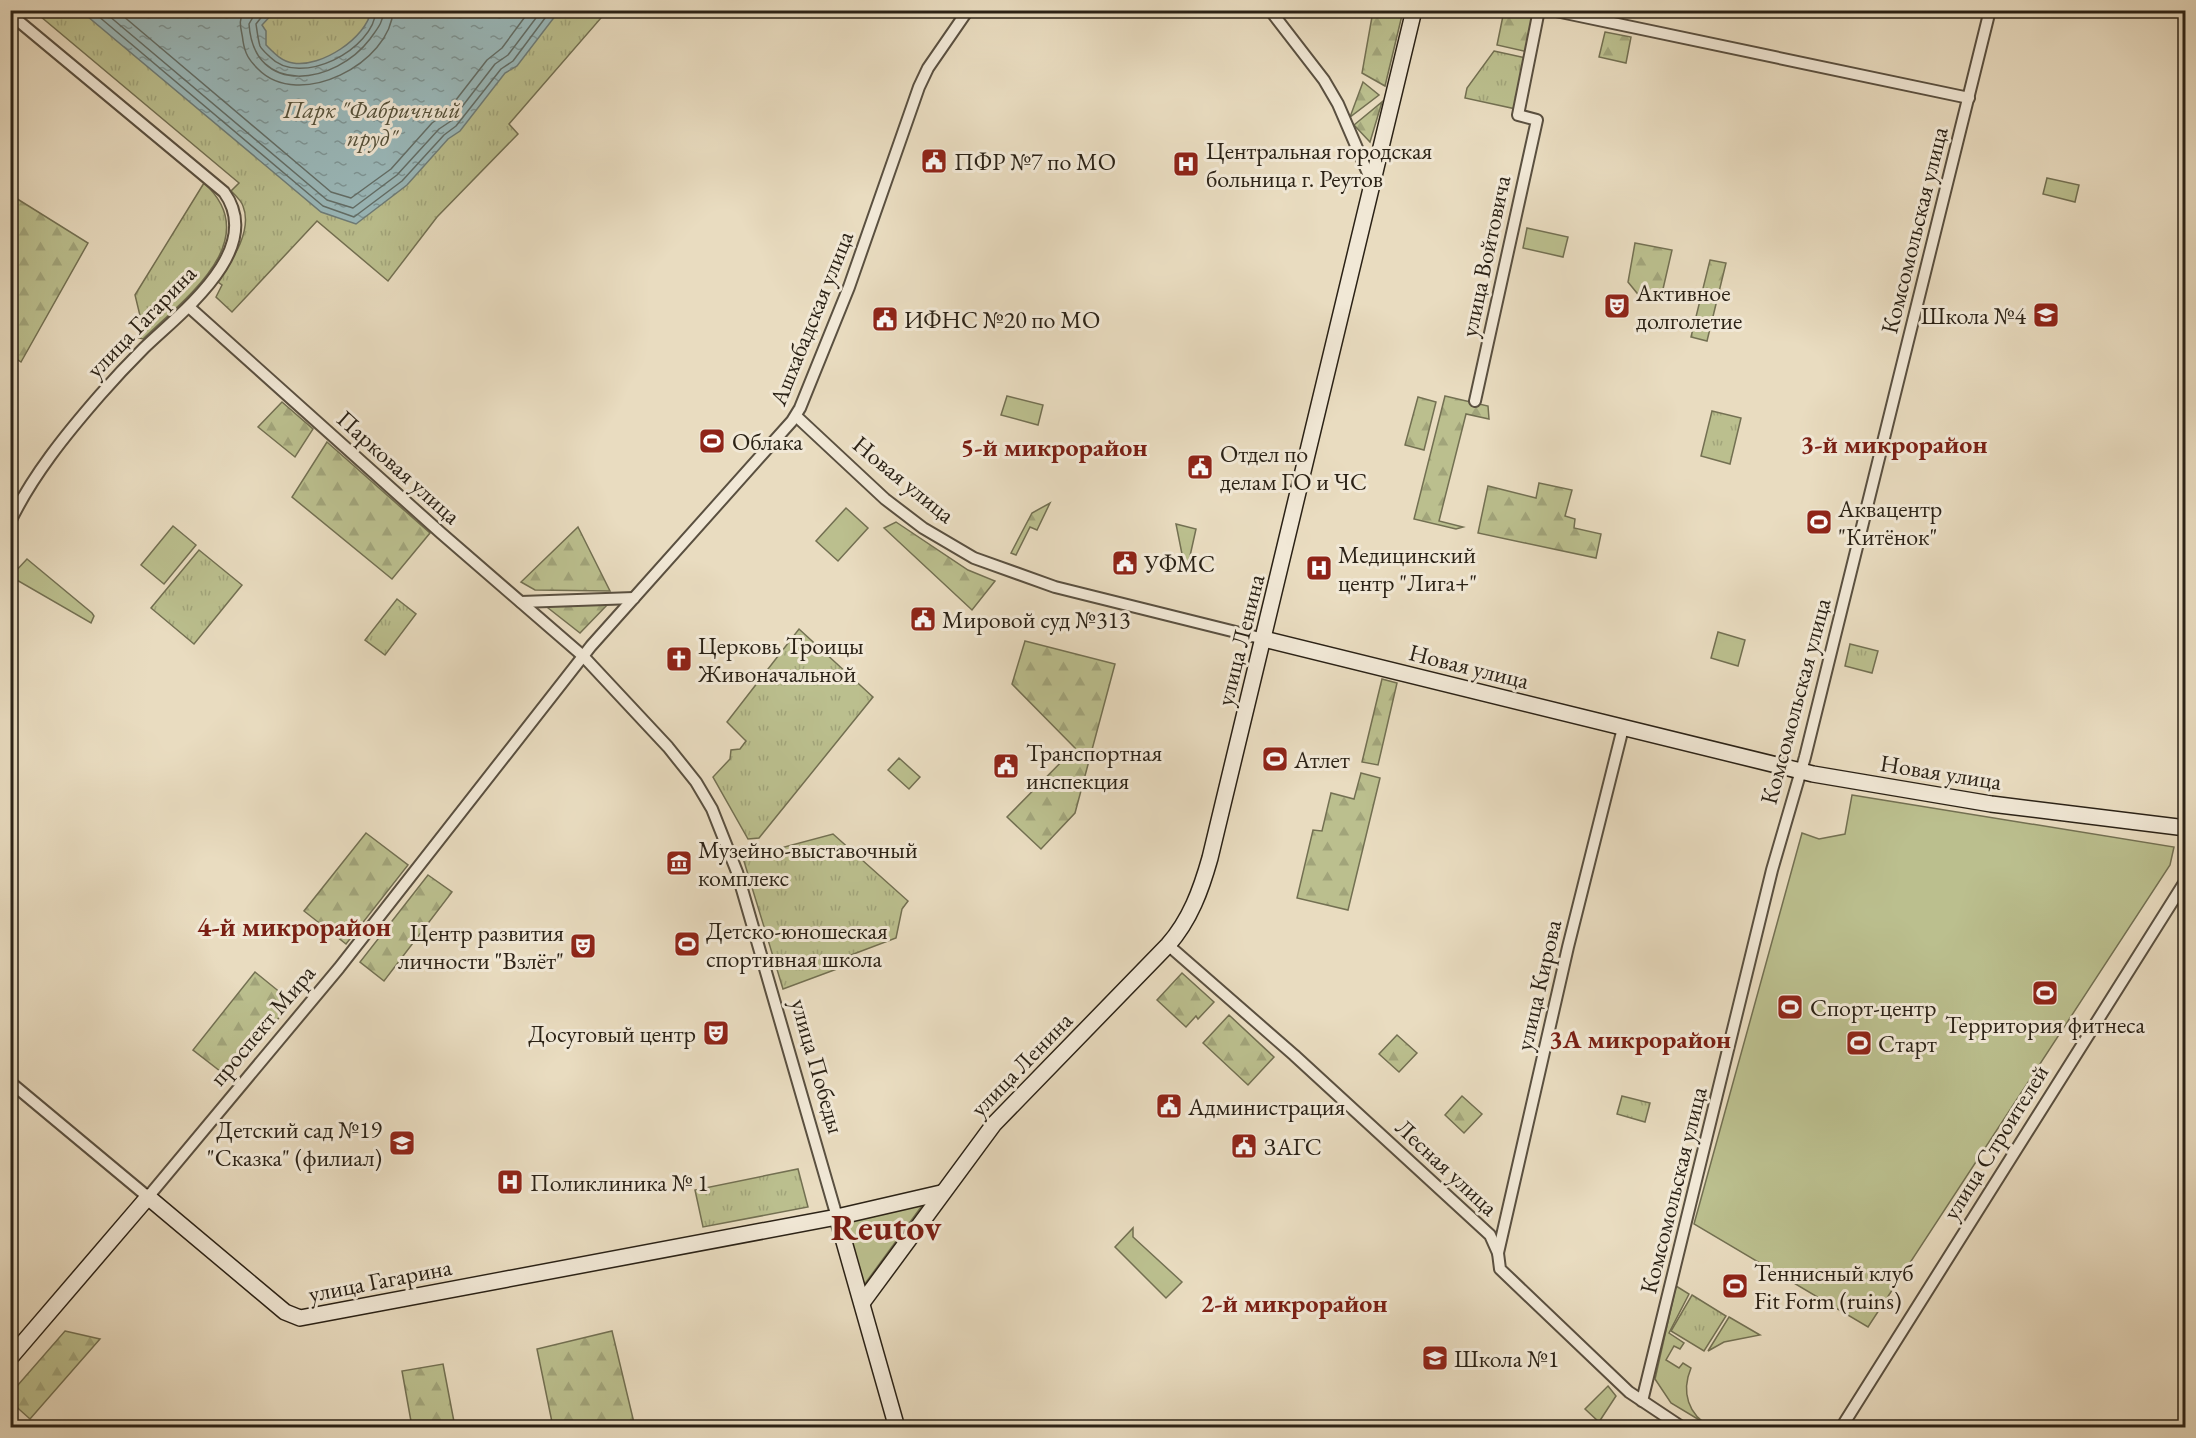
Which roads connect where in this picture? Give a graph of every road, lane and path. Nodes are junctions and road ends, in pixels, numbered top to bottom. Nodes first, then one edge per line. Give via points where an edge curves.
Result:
1 (968, 10) edge
2 (1270, 10) edge
3 (1414, 10) edge
4 (1539, 10) edge
5 (1551, 10) edge
6 (1990, 10) edge
7 (10, 14) edge
8 (1969, 98) junction
9 (1373, 185) junction
10 (189, 307) junction
11 (1475, 401) dead end
12 (796, 416) junction
13 (10, 522) edge
14 (634, 598) junction
15 (521, 602) junction
16 (1263, 639) junction
17 (583, 656) junction
18 (1623, 728) junction
19 (1801, 771) junction
20 (2186, 828) edge
21 (2186, 880) edge
22 (1168, 945) junction
23 (10, 1082) edge
24 (941, 1193) junction
25 (148, 1197) junction
26 (837, 1217) junction
27 (1498, 1253) junction
28 (862, 1303) junction
29 (10, 1358) edge
30 (1642, 1401) junction
31 (897, 1428) edge
32 (1683, 1428) edge
33 (1841, 1428) edge

1 - 12 street, Ашхабадская улица via 919,87 849,287
2 - 9 street via 1334,96
3 - 9 street, улица Ленина
4 - 11 street, улица Войтовича via 1518,115 1537,120
5 - 8 street
6 - 8 street, Комсомольская улица
7 - 10 street, улица Гагарина via 224,192 233,204 236,221 225,261 203,294
8 - 19 street, Комсомольская улица
9 - 16 street, улица Ленина
10 - 13 street, улица Гагарина via 99,396 27,487
10 - 15 street, Парковая улица
12 - 14 street, Ашхабадская улица
12 - 16 street, Новая улица via 885,499 974,558 1055,587
14 - 15 street
14 - 17 street, Ашхабадская улица
15 - 17 street, Парковая улица
16 - 18 street, Новая улица
16 - 22 street, улица Ленина via 1206,872 1188,917
17 - 25 street, проспект Мира via 339,968
17 - 26 street, улица Победы via 682,764 716,819 737,872
18 - 19 street, Новая улица
18 - 27 street, улица Кирова
19 - 20 street, Новая улица via 1991,804
19 - 30 street, Комсомольская улица via 1785,820
21 - 33 street, улица Строителей
22 - 24 street, улица Ленина via 994,1124
22 - 27 street, Лесная улица via 1490,1235
23 - 25 street, улица Гагарина
24 - 26 street
24 - 28 street, улица Ленина
25 - 26 street, улица Гагарина via 285,1312 300,1318
25 - 29 street, проспект Мира
26 - 28 street, улица Победы
27 - 30 street, Лесная улица via 1500,1269
28 - 31 street, улица Победы
30 - 32 street, Лесная улица

